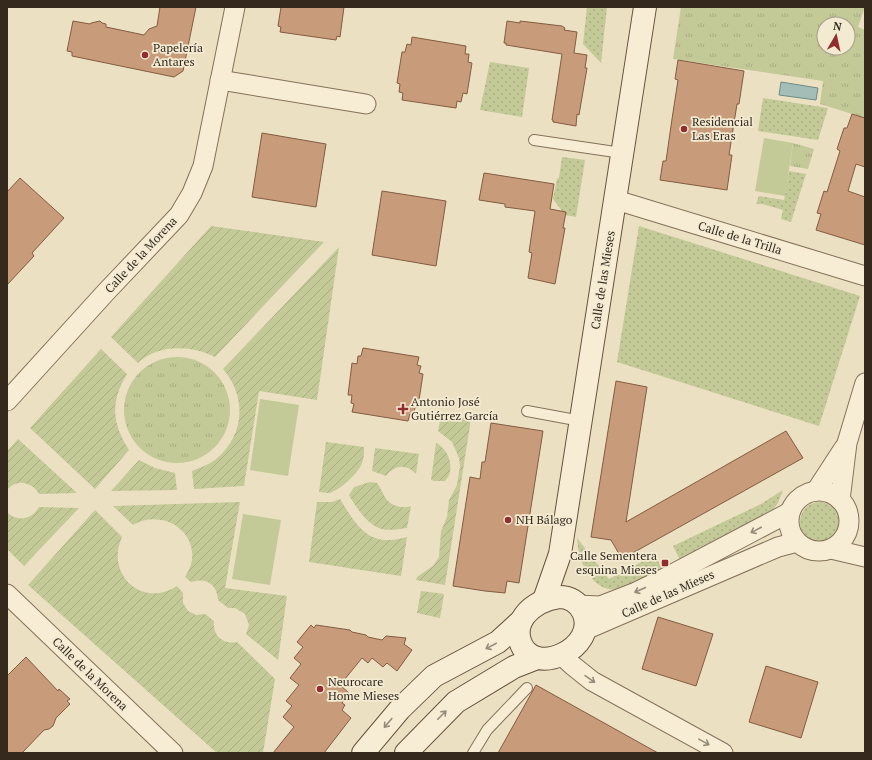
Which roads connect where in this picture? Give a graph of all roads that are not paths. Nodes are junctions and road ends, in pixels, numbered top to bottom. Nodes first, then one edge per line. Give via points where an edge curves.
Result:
1 (235, 7) edge
2 (645, 7) edge
3 (220, 80) junction
4 (366, 104) dead end
5 (534, 140) dead end
6 (622, 153) junction
7 (616, 200) junction
8 (865, 276) edge
9 (865, 383) edge
10 (7, 400) edge
11 (527, 411) dead end
12 (581, 421) junction
13 (846, 443) junction
14 (816, 491) junction
15 (840, 500) junction
16 (790, 512) junction
17 (847, 533) junction
18 (797, 542) junction
19 (865, 547) edge
20 (831, 549) junction
21 (560, 554) junction
22 (865, 557) edge
23 (7, 594) edge
24 (544, 600) junction
25 (572, 601) junction
26 (521, 621) junction
27 (585, 630) junction
28 (560, 654) junction
29 (537, 658) junction
30 (527, 688) dead end
31 (173, 753) edge
32 (363, 753) edge
33 (406, 753) edge
34 (473, 753) edge
35 (723, 753) edge

1 - 3 street, Calle de la Morena
2 - 6 main road, Calle de las Mieses
3 - 4 street
3 - 10 street, Calle de la Morena via 203,166 192,194 179,215
5 - 6 lane
6 - 7 main road, Calle de las Mieses
7 - 8 street, Calle de la Trilla
7 - 12 main road, Calle de las Mieses
9 - 13 street
11 - 12 lane
12 - 21 main road, Calle de las Mieses
13 - 14 street
13 - 15 street
14 - 15 street via 830,493
14 - 16 street via 799,499
15 - 17 street via 848,514
16 - 18 street via 790,528
16 -> 25 street, Calle de las Mieses via 636,592 600,606
17 - 19 street
17 - 20 street via 839,544
18 - 20 street via 813,551
18 - 27 street, Calle de las Mieses via 778,547
20 - 22 street
21 - 24 main road, Calle de las Mieses
21 - 25 main road, Calle de las Mieses
23 - 31 street, Calle de la Morena
24 - 25 main road via 559,597
24 - 26 main road via 531,609
25 - 27 main road via 584,614
26 - 29 main road via 521,644
26 -> 32 main road via 498,642 434,676 400,709
27 - 28 main road via 575,646
28 - 29 main road via 550,658
28 -> 35 street via 592,681
33 -> 29 main road via 456,702 514,667
30 - 34 lane via 487,730

